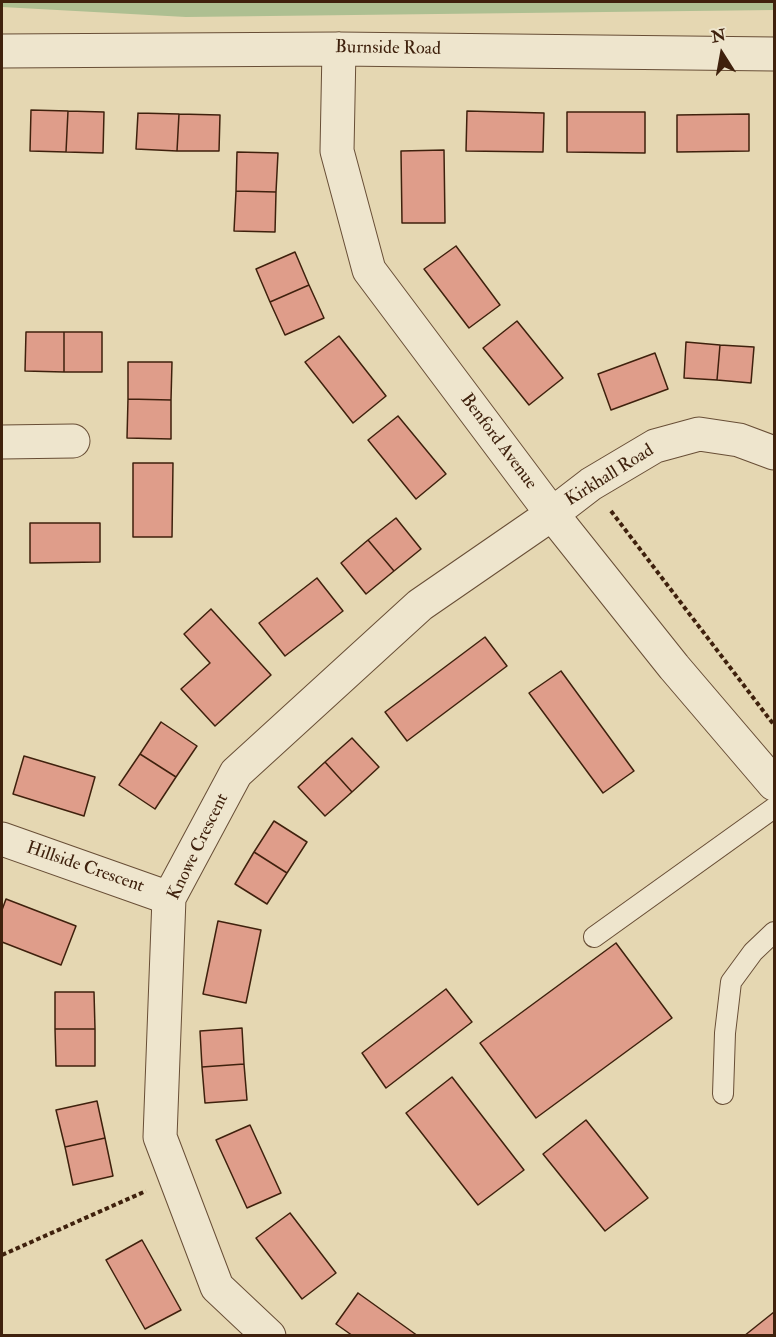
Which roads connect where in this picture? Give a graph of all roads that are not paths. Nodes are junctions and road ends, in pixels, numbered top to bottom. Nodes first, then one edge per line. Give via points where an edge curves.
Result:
1 (339, 49) junction
2 (2, 51) edge
3 (774, 54) edge
4 (73, 441) dead end
5 (2, 442) edge
6 (774, 453) edge
7 (552, 514) junction
8 (774, 784) edge
9 (774, 808) edge
10 (2, 839) edge
11 (169, 898) junction
12 (774, 932) edge
13 (594, 937) dead end
14 (723, 1094) dead end
15 (269, 1335) edge

1 - 2 street, Burnside Road
1 - 3 street, Burnside Road
1 - 7 street, Benford Avenue via 337,150 369,270
4 - 5 street
6 - 7 street, Kirkhall Road via 739,440 699,434 655,446 591,484
7 - 8 street, Benford Avenue
7 - 11 street, Knowe Crescent via 420,604 236,773
9 - 13 lane
10 - 11 street, Hillside Crescent
11 - 15 street, Knowe Crescent via 160,1137 217,1287
12 - 14 lane via 731,982

